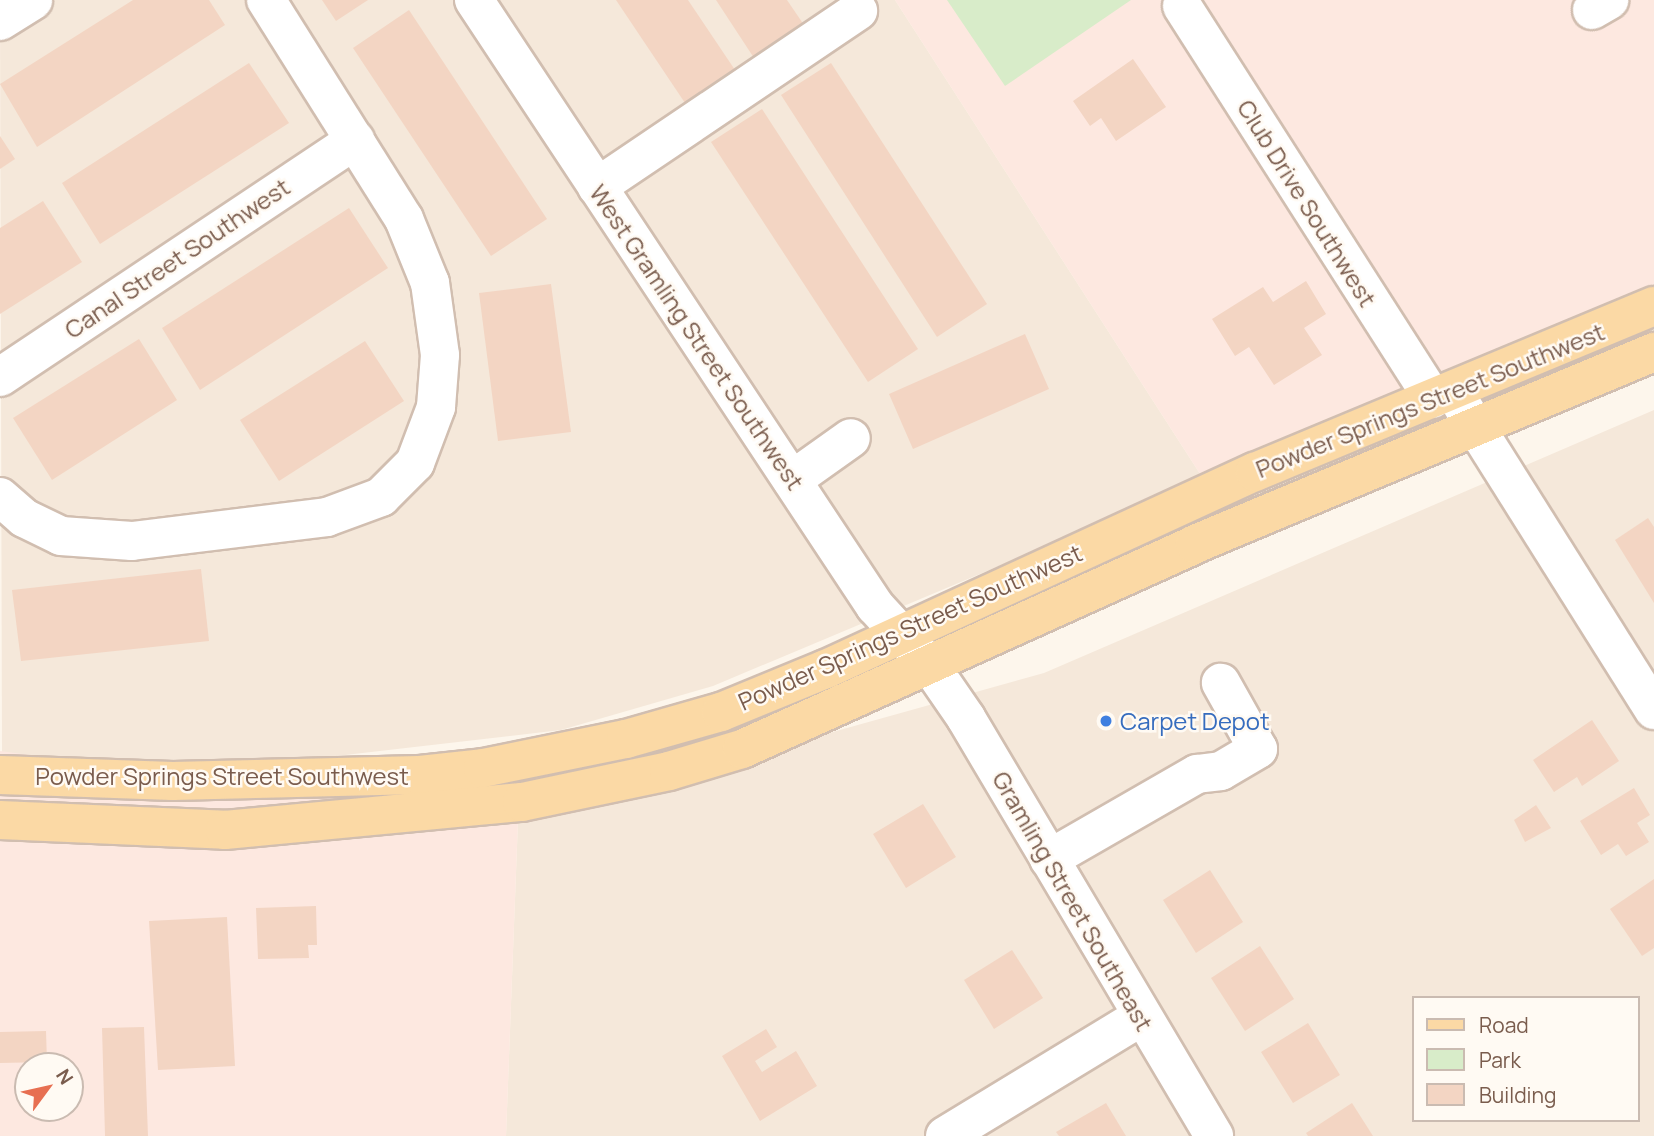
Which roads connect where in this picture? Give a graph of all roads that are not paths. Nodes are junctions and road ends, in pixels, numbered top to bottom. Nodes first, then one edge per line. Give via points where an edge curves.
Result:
1 (33, 0) edge
2 (266, 0) edge
3 (474, 0) edge
4 (1182, 6) dead end
5 (858, 11) dead end
6 (0, 21) edge
7 (355, 140) junction
8 (597, 187) junction
9 (1654, 306) edge
10 (1654, 352) edge
11 (0, 377) edge
12 (1443, 395) junction
13 (1478, 427) junction
14 (851, 438) dead end
15 (792, 480) junction
16 (0, 497) edge
17 (899, 634) junction
18 (931, 667) junction
19 (1221, 683) dead end
20 (1648, 686) edge
21 (0, 775) edge
22 (0, 820) edge
23 (1049, 859) junction
24 (1141, 1017) junction
25 (946, 1136) edge
26 (1214, 1136) edge

1 - 6 street
2 - 7 street
3 - 8 street, West Gramling Street Southwest
4 - 12 street, Club Drive Southwest
5 - 8 street
7 - 11 street, Canal Street Southwest
7 - 16 street via 418,248 437,316 436,407 427,439 401,480 358,508 327,517 107,542 80,541 40,527
8 - 15 street, West Gramling Street Southwest
9 - 12 main road, Powder Springs Street Southwest
10 - 13 main road, Powder Springs Street Southwest
12 - 13 street, Club Drive Southwest
12 - 17 main road, Powder Springs Street Southwest via 1255,472
13 - 18 main road, Powder Springs Street Southwest via 1195,544
13 - 20 street, Club Drive Southwest
14 - 15 street
15 - 17 street, West Gramling Street Southwest
17 - 18 street, West Gramling Street Southwest
17 - 21 main road, Powder Springs Street Southwest via 721,712 626,739 483,768 341,780
18 - 22 main road, Powder Springs Street Southwest via 742,749 670,771 522,802 225,830
18 - 23 street, Gramling Street Southeast via 967,718
19 - 23 street via 1258,748 1221,771 1197,774
23 - 24 street, Gramling Street Southeast
24 - 25 street
24 - 26 street, Gramling Street Southeast

